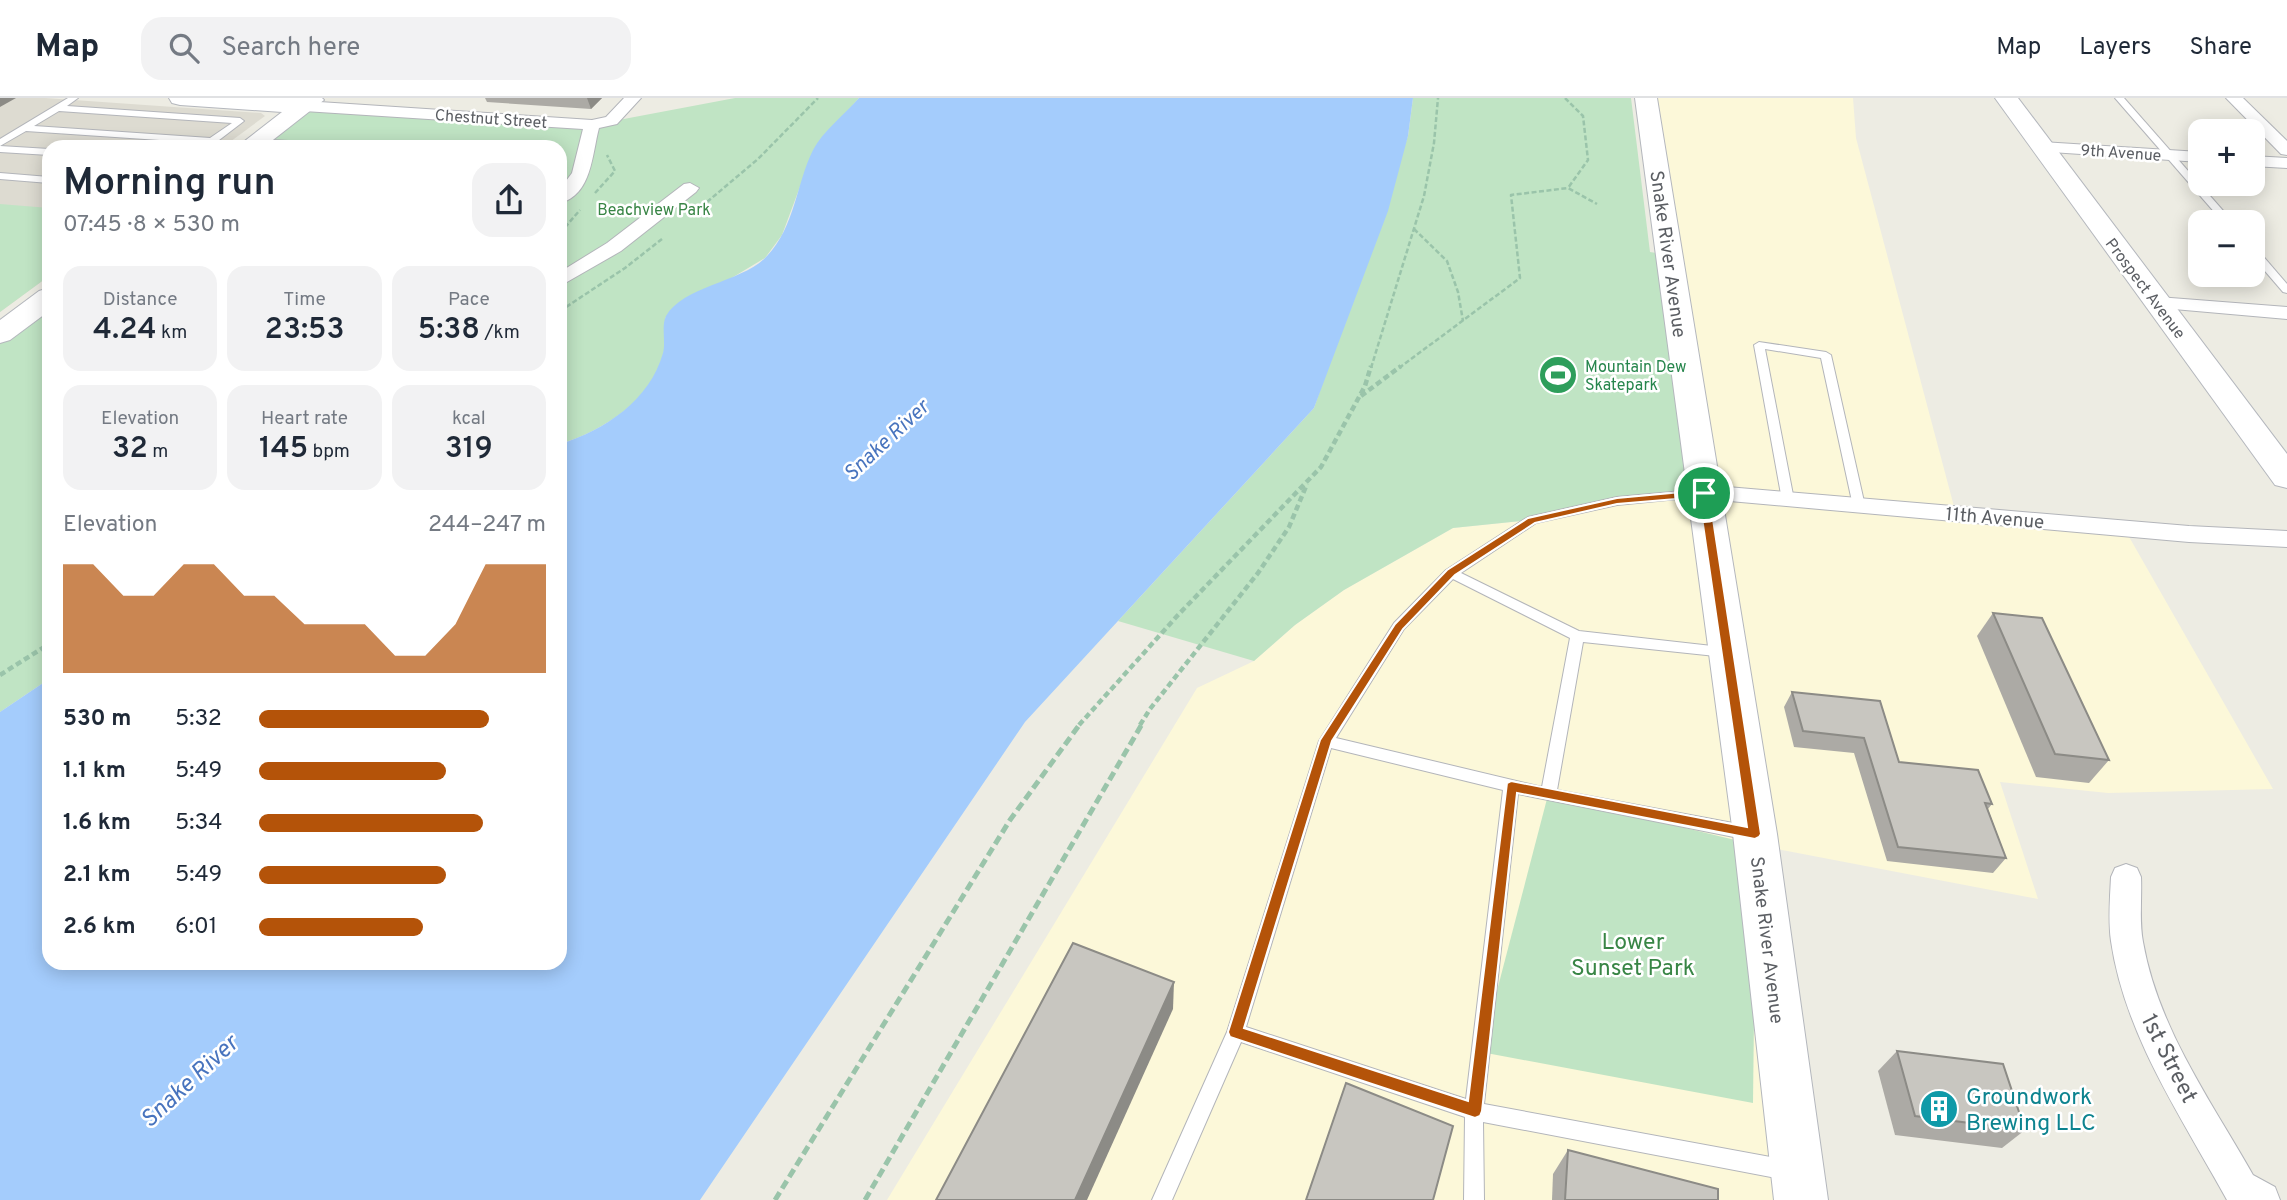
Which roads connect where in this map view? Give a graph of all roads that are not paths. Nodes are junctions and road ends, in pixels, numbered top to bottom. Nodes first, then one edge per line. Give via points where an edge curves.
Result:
1 (74, 98) edge
2 (180, 98) edge
3 (194, 98) edge
4 (445, 98) edge
5 (634, 98) edge
6 (1646, 98) edge
7 (2006, 98) edge
8 (2119, 98) edge
9 (2234, 98) edge
10 (309, 102) edge
11 (57, 108) junction
12 (421, 113) junction
13 (592, 125) junction
14 (24, 128) junction
15 (162, 140) edge
16 (214, 140) edge
17 (258, 140) edge
18 (0, 143) edge
19 (2042, 147) junction
20 (0, 149) edge
21 (2287, 150) edge
22 (42, 152) edge
23 (2171, 156) junction
24 (2188, 157) edge
25 (2265, 162) edge
26 (2287, 163) edge
27 (0, 176) edge
28 (42, 179) edge
29 (690, 188) dead end
30 (567, 191) edge
31 (2218, 210) edge
32 (2265, 265) edge
33 (567, 276) edge
34 (2287, 290) edge
35 (42, 302) edge
36 (2158, 303) junction
37 (2287, 313) edge
38 (0, 334) edge
39 (2287, 477) edge
40 (1704, 493) junction
41 (1788, 500) junction
42 (1859, 506) junction
43 (2287, 538) edge
44 (1451, 573) junction
45 (1577, 636) junction
46 (1728, 653) junction
47 (1326, 740) junction
48 (1511, 786) junction
49 (1548, 795) junction
50 (1755, 834) junction
51 (2126, 877) dead end
52 (1236, 1032) junction
53 (1475, 1111) junction
54 (1800, 1186) edge
55 (2251, 1194) edge
56 (1162, 1200) edge
57 (1474, 1200) edge

1 - 11 lane
2 - 3 main road, Chestnut Street
3 - 10 main road, Chestnut Street
4 - 12 street
5 - 13 street via 611,121
6 - 40 main road, Snake River Avenue
7 - 19 main road, Prospect Avenue
8 - 23 lane
9 - 21 street
10 - 12 street, Chestnut Street
10 - 17 main road
11 - 14 lane
11 - 16 lane via 240,121
12 - 13 street, Chestnut Street
13 - 30 street via 587,160 580,178
14 - 15 lane
14 - 18 lane
19 - 23 street, 9th Avenue
19 - 36 main road, Prospect Avenue
20 - 22 lane
23 - 24 street, 9th Avenue
23 - 31 lane
25 - 26 street
27 - 28 lane
29 - 33 street via 614,247
32 - 34 lane
35 - 38 main road
36 - 37 street
36 - 39 main road, Prospect Avenue
40 - 41 street, 11th Avenue
40 - 44 lane via 1617,501 1532,520
40 - 46 main road, Snake River Avenue
41 - 42 street, 11th Avenue
41 - 42 lane via 1759,345 1826,355
42 - 43 street, 11th Avenue
44 - 45 lane
44 - 47 lane via 1399,626
45 - 46 lane
45 - 49 lane
46 - 50 main road, Snake River Avenue
47 - 48 lane
47 - 52 lane
48 - 49 lane
48 - 53 lane
49 - 50 lane
50 - 54 main road, Snake River Avenue
51 - 55 street, 1st Street via 2126,939 2151,1028
52 - 53 lane
52 - 56 lane
53 - 54 lane
53 - 57 lane

